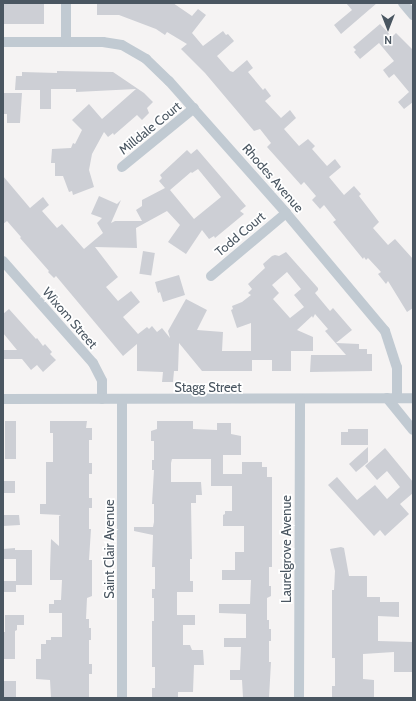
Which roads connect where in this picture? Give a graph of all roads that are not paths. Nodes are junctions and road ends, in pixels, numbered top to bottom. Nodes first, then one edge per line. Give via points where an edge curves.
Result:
1 (66, 3) edge
2 (403, 3) edge
3 (413, 15) edge
4 (3, 42) edge
5 (66, 42) junction
6 (194, 108) junction
7 (122, 167) dead end
8 (286, 213) junction
9 (3, 261) edge
10 (211, 276) dead end
11 (392, 398) junction
12 (413, 398) edge
13 (3, 399) edge
14 (102, 399) junction
15 (300, 399) junction
16 (122, 400) junction
17 (413, 430) edge
18 (122, 698) edge
19 (299, 698) edge

1 - 5 street
2 - 3 street
4 - 5 street, Rhodes Avenue
5 - 6 street, Rhodes Avenue via 122,45 146,59
6 - 7 street, Milldale Court
6 - 8 street, Rhodes Avenue
8 - 10 street, Todd Court
8 - 11 street, Rhodes Avenue via 385,331 397,367
9 - 14 street, Wixom Street via 93,364 102,381
11 - 12 street, Stagg Street
11 - 15 street, Stagg Street
11 - 17 street
13 - 14 street, Stagg Street
14 - 16 street, Stagg Street
15 - 16 street, Stagg Street
15 - 19 street, Laurelgrove Avenue
16 - 18 street, Saint Clair Avenue

